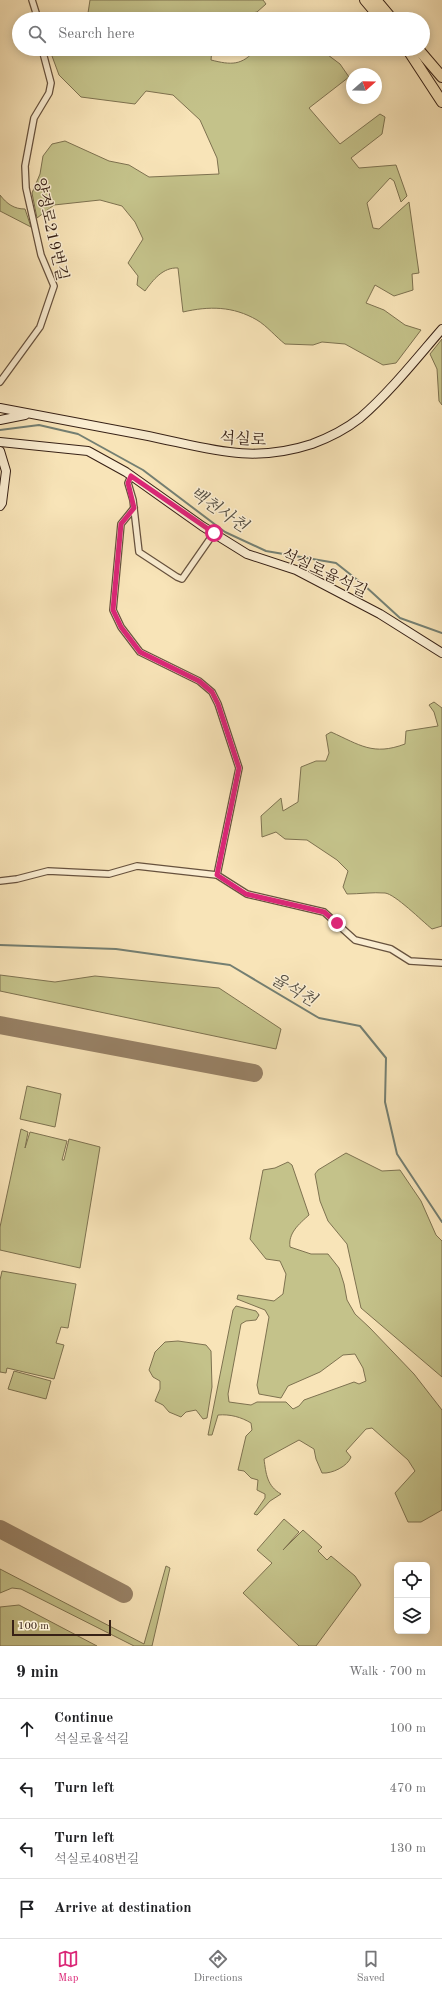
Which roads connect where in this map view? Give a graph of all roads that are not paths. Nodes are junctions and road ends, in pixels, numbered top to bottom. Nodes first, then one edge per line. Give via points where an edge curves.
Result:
1 (32, 0) edge
2 (365, 0) edge
3 (376, 0) edge
4 (36, 12) edge
5 (375, 12) edge
6 (386, 12) edge
7 (44, 56) edge
8 (411, 56) edge
9 (412, 56) edge
10 (424, 56) edge
11 (426, 56) edge
12 (442, 70) edge
13 (442, 77) edge
14 (442, 90) edge
15 (442, 102) edge
16 (442, 330) edge
17 (0, 382) edge
18 (0, 408) edge
19 (31, 414) junction
20 (0, 420) edge
21 (0, 442) edge
22 (0, 451) edge
23 (131, 476) junction
24 (0, 506) edge
25 (134, 508) junction
26 (214, 533) junction
27 (442, 653) edge
28 (217, 875) junction
29 (0, 880) edge
30 (442, 963) edge

1 - 4 street
2 - 5 highway
3 - 6 highway
7 - 17 street, 양정로219번길 via 51,83 49,93 34,118 25,166 26,188 41,255 54,286 40,327
8 - 15 highway
9 - 14 highway
10 - 13 highway
11 - 12 highway
16 - 19 street, 석실로 via 359,419 326,439 291,451 248,455 211,450
18 - 19 street, 석실로
19 - 20 street
21 - 23 street, 석실로율석길 via 88,451
22 - 24 street via 6,471
23 - 25 street via 128,483
23 - 26 street, 석실로율석길
25 - 26 street via 139,552 182,579
25 - 28 street via 121,524 113,610 121,627 140,652 199,681 212,692 239,768
26 - 27 street, 석실로율석길 via 247,554 296,570 324,584 380,614
28 - 29 street via 137,866 109,874 48,871 17,879
28 - 30 street via 246,894 324,912 355,940 391,949 410,961

